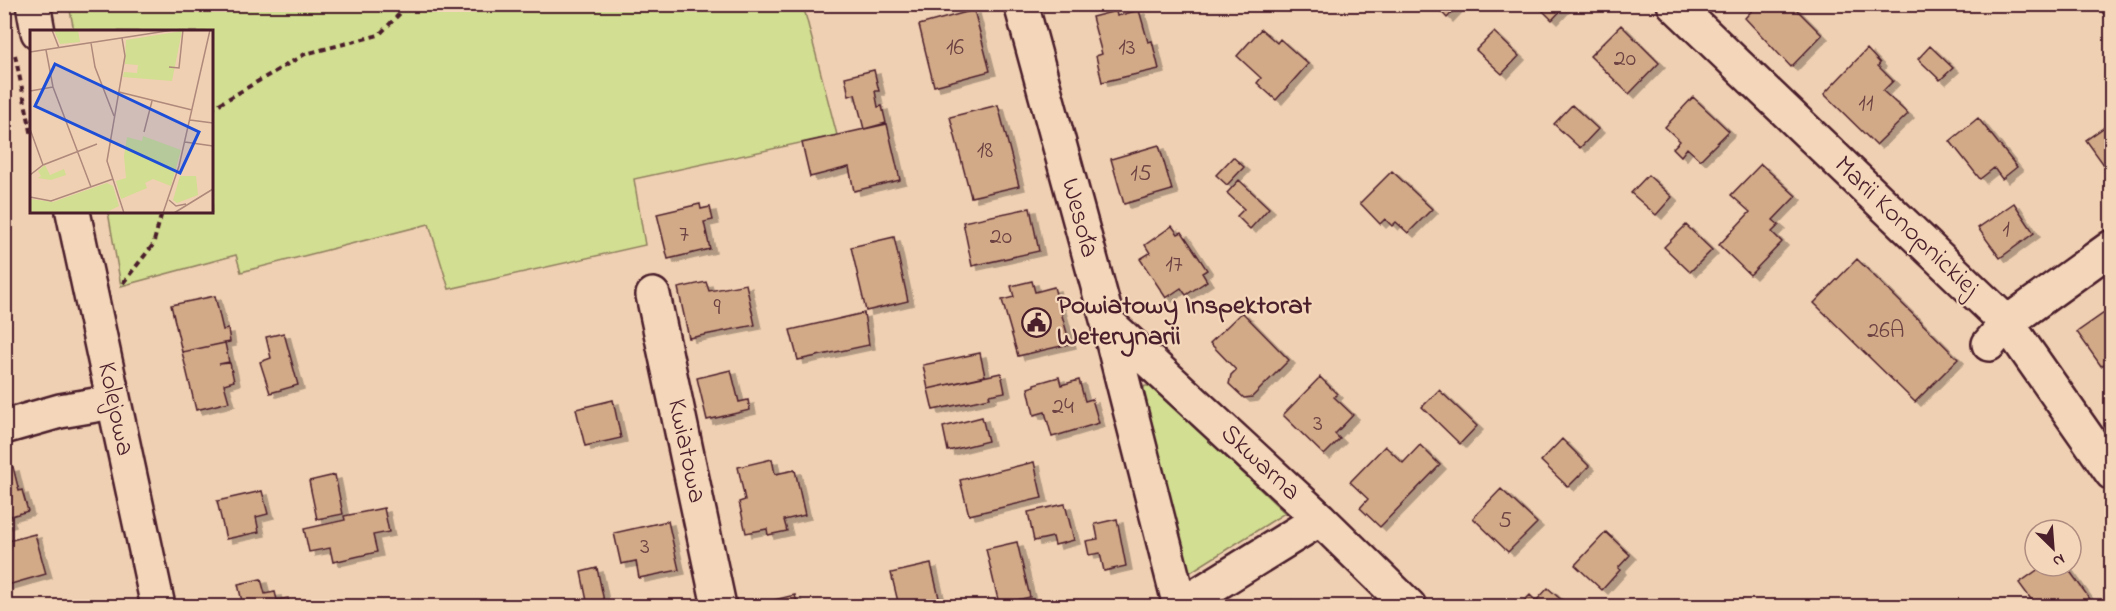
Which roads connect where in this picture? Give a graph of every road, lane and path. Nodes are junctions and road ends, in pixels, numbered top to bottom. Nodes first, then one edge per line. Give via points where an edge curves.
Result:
1 (33, 4) edge
2 (409, 4) edge
3 (1021, 4) edge
4 (1674, 4) edge
5 (26, 40) edge
6 (30, 104) edge
7 (213, 109) edge
8 (73, 213) edge
9 (162, 213) edge
10 (2112, 247) edge
11 (121, 286) dead end
12 (653, 295) dead end
13 (1108, 323) junction
14 (1998, 334) junction
15 (113, 402) junction
16 (4, 428) edge
17 (2112, 473) edge
18 (1320, 519) junction
19 (158, 606) edge
20 (719, 606) edge
21 (1180, 606) edge
22 (1409, 606) edge

1 - 5 street
2 - 7 path via 379,35 305,54
3 - 13 street, Wesoła
4 - 14 street, Marii Konopnickiej
5 - 6 path
8 - 15 street, Kolejowa
9 - 11 path via 153,245
10 - 14 street
12 - 20 street, Kwiatowa
13 - 18 street, Skwarna
13 - 21 street, Wesoła
14 - 17 street, Marii Konopnickiej
15 - 16 street via 60,411
15 - 19 street, Kolejowa
18 - 21 street, Wesoła
18 - 22 street, Skwarna

